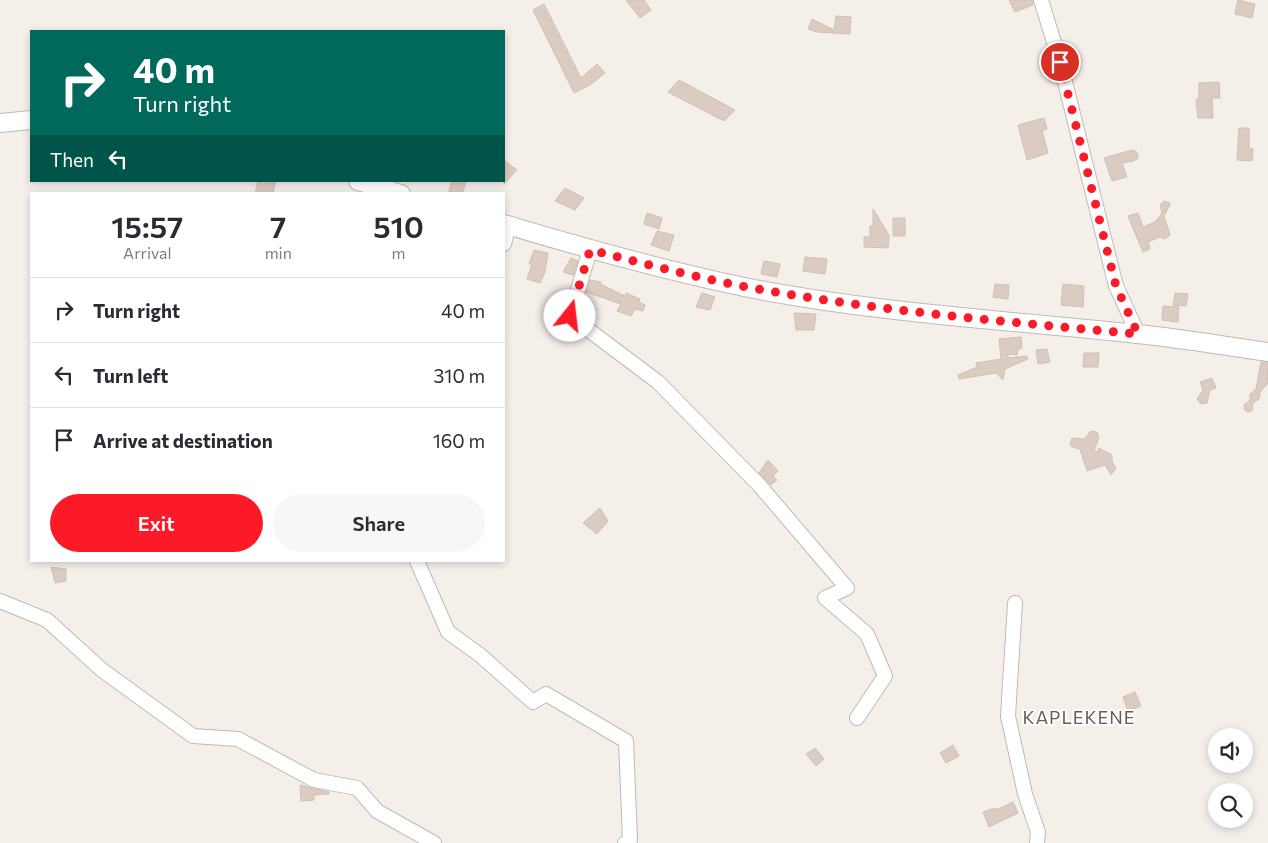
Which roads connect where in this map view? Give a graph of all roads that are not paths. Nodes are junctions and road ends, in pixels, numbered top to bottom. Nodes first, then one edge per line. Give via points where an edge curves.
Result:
1 (1040, 0) edge
2 (30, 120) edge
3 (0, 123) edge
4 (364, 182) edge
5 (377, 184) edge
6 (396, 192) edge
7 (506, 224) edge
8 (590, 250) junction
9 (1138, 334) junction
10 (1268, 352) edge
11 (417, 562) edge
12 (0, 601) edge
13 (1016, 603) dead end
14 (857, 718) dead end
15 (434, 843) edge
16 (625, 843) edge
17 (1037, 843) edge

1 - 9 street via 1060,62 1116,286
2 - 3 street
4 - 5 street
5 - 6 street
7 - 8 street
8 - 9 street via 722,282 802,297
8 - 14 street via 570,316 658,382 760,486 847,588 825,598 867,634 885,676
9 - 10 street
11 - 16 street via 448,632 480,655 533,702 546,694 626,741 630,840
12 - 15 street via 47,620 102,670 193,736 238,740 314,780 357,788 377,811
13 - 17 street via 1008,716 1025,794 1038,832

